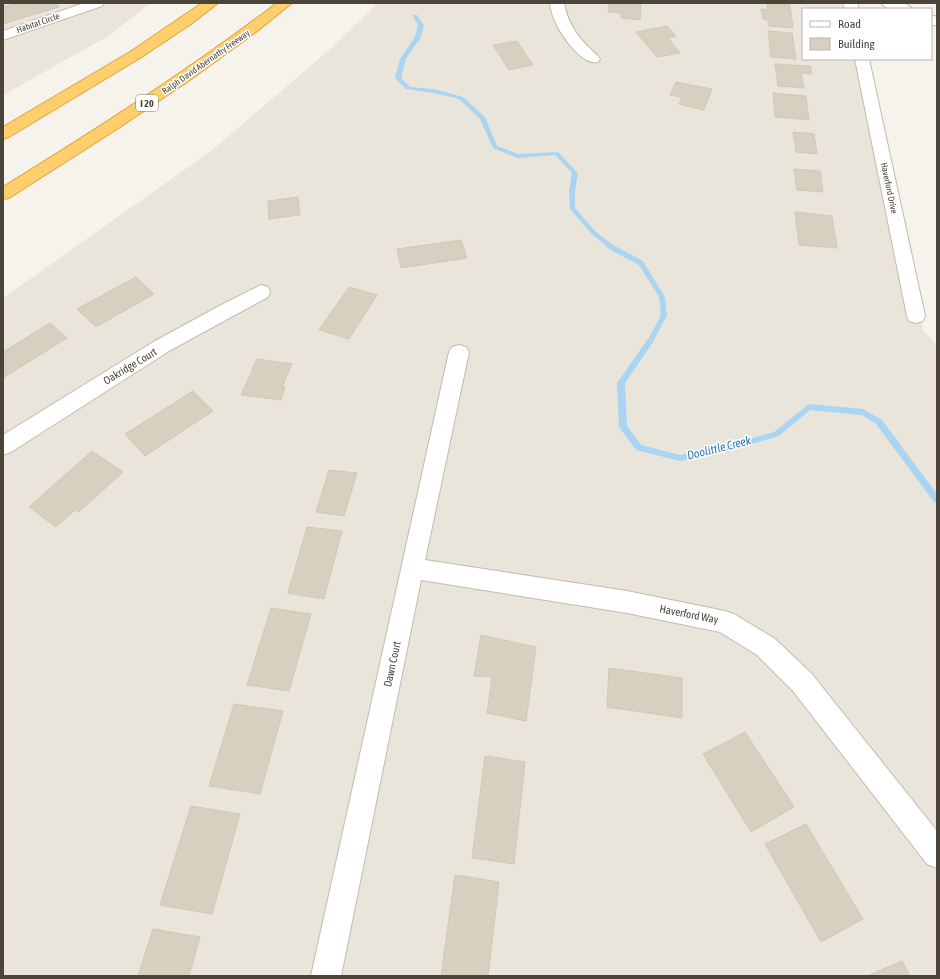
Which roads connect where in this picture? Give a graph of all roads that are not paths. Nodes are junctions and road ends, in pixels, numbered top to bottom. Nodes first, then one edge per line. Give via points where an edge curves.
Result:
1 (97, 3) edge
2 (211, 3) edge
3 (285, 3) edge
4 (557, 3) edge
5 (888, 3) edge
6 (902, 8) edge
7 (3, 36) edge
8 (593, 59) dead end
9 (862, 60) edge
10 (3, 134) edge
11 (3, 194) edge
12 (261, 292) dead end
13 (916, 316) dead end
14 (459, 352) dead end
15 (3, 446) edge
16 (412, 568) junction
17 (937, 854) edge
18 (326, 976) edge

1 - 7 street, Habitat Circle
2 - 10 highway via 108,73
3 - 11 highway, Ralph David Abernathy Freeway / I 20 via 200,68
4 - 8 street via 558,15 566,30
5 - 6 street
9 - 13 street, Haverford Drive
12 - 15 street, Oakridge Court via 210,317
14 - 16 street, Dawn Court
16 - 17 street, Haverford Way via 627,602 726,622 766,647 802,682
16 - 18 street, Dawn Court

